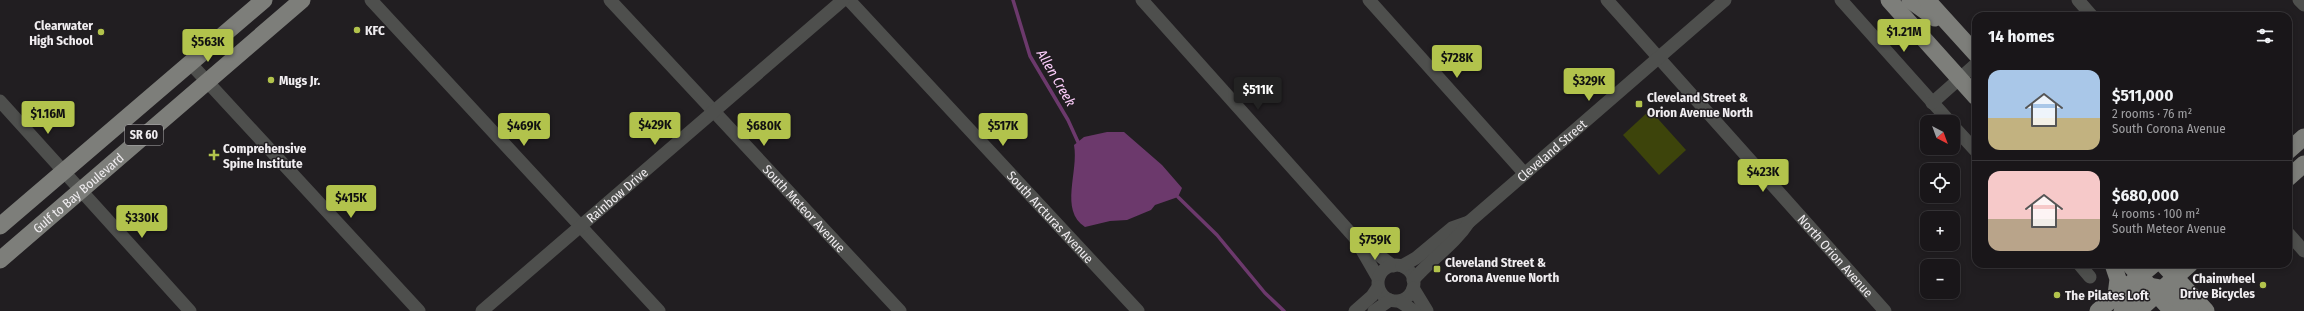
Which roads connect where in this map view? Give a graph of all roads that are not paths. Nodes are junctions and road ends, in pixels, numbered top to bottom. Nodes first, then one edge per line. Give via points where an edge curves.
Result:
1 (264, 0) edge
2 (302, 0) edge
3 (372, 0) edge
4 (610, 0) edge
5 (843, 0) edge
6 (849, 0) edge
7 (1142, 0) edge
8 (1370, 0) edge
9 (1606, 0) edge
10 (1725, 0) edge
11 (1841, 0) edge
12 (1889, 0) edge
13 (1910, 0) edge
14 (1927, 0) edge
15 (2078, 0) edge
16 (2299, 0) edge
17 (2304, 6) edge
18 (2088, 12) edge
19 (1957, 33) junction
20 (1972, 50) edge
21 (1658, 58) junction
22 (190, 62) junction
23 (1972, 68) edge
24 (1960, 78) junction
25 (208, 81) junction
26 (1972, 92) edge
27 (0, 101) edge
28 (1932, 102) junction
29 (714, 112) junction
30 (1944, 115) edge
31 (1960, 134) edge
32 (2304, 137) edge
33 (1972, 147) edge
34 (2292, 148) edge
35 (2304, 164) edge
36 (64, 171) junction
37 (1525, 174) junction
38 (2292, 174) edge
39 (81, 190) junction
40 (1469, 222) junction
41 (0, 226) edge
42 (581, 227) junction
43 (1355, 238) junction
44 (2292, 238) edge
45 (2304, 251) edge
46 (0, 260) edge
47 (1397, 266) junction
48 (2082, 268) edge
49 (2114, 268) edge
50 (2160, 273) edge
51 (2090, 277) dead end
52 (1378, 283) junction
53 (1413, 284) junction
54 (2116, 295) junction
55 (1394, 301) junction
56 (190, 311) edge
57 (419, 311) edge
58 (482, 311) edge
59 (659, 311) edge
60 (900, 311) edge
61 (1138, 311) edge
62 (1355, 311) edge
63 (1374, 311) edge
64 (1414, 311) edge
65 (1426, 311) edge
66 (1885, 311) edge
67 (2098, 311) edge
68 (2122, 311) edge
69 (2138, 311) edge
70 (2173, 311) edge
71 (2190, 311) edge
72 (2206, 311) edge

1 - 22 main road, Gulf to Bay Boulevard / SR 60
2 - 25 main road, Gulf to Bay Boulevard / SR 60
3 - 42 street
4 - 29 street, South Meteor Avenue
5 - 29 street, Rainbow Drive
6 - 61 street, South Arcturas Avenue
7 - 43 street
8 - 37 street
9 - 21 street, North Orion Avenue
10 - 21 street, Cleveland Street
11 - 28 street
12 - 24 main road
13 - 19 main road
14 - 19 main road
15 - 18 street
16 - 17 street
19 - 20 main road
21 - 37 street, Cleveland Street
21 - 66 street, North Orion Avenue
22 - 25 street
22 - 36 main road, Gulf to Bay Boulevard / SR 60
23 - 24 street
24 - 26 main road
24 - 28 street
25 - 39 main road, Gulf to Bay Boulevard / SR 60
25 - 57 street
27 - 36 street
28 - 30 street
29 - 42 street, Rainbow Drive
29 - 60 street, South Meteor Avenue
31 - 33 street
32 - 34 main road
35 - 38 main road
36 - 39 street
36 - 41 main road, Gulf to Bay Boulevard / SR 60
37 - 40 street, Cleveland Street
39 - 46 main road, Gulf to Bay Boulevard / SR 60
39 - 56 street
40 - 47 street, Cleveland Street via 1452,228 1416,258
40 - 53 street, Cleveland Street via 1459,237 1426,266
42 - 58 street, Rainbow Drive
42 - 59 street
43 - 47 street
43 - 52 street
44 - 45 street
47 - 52 street via 1384,270
47 - 53 street via 1409,272
48 - 51 street
49 - 54 main road via 2118,279
50 - 54 main road
50 - 68 main road
50 - 69 main road
50 - 70 main road
50 - 71 main road
50 - 72 main road
52 - 55 street via 1380,293
52 - 62 street via 1372,296
53 - 55 street via 1408,296
53 - 65 street
54 - 67 main road
55 - 63 street
55 - 64 street

